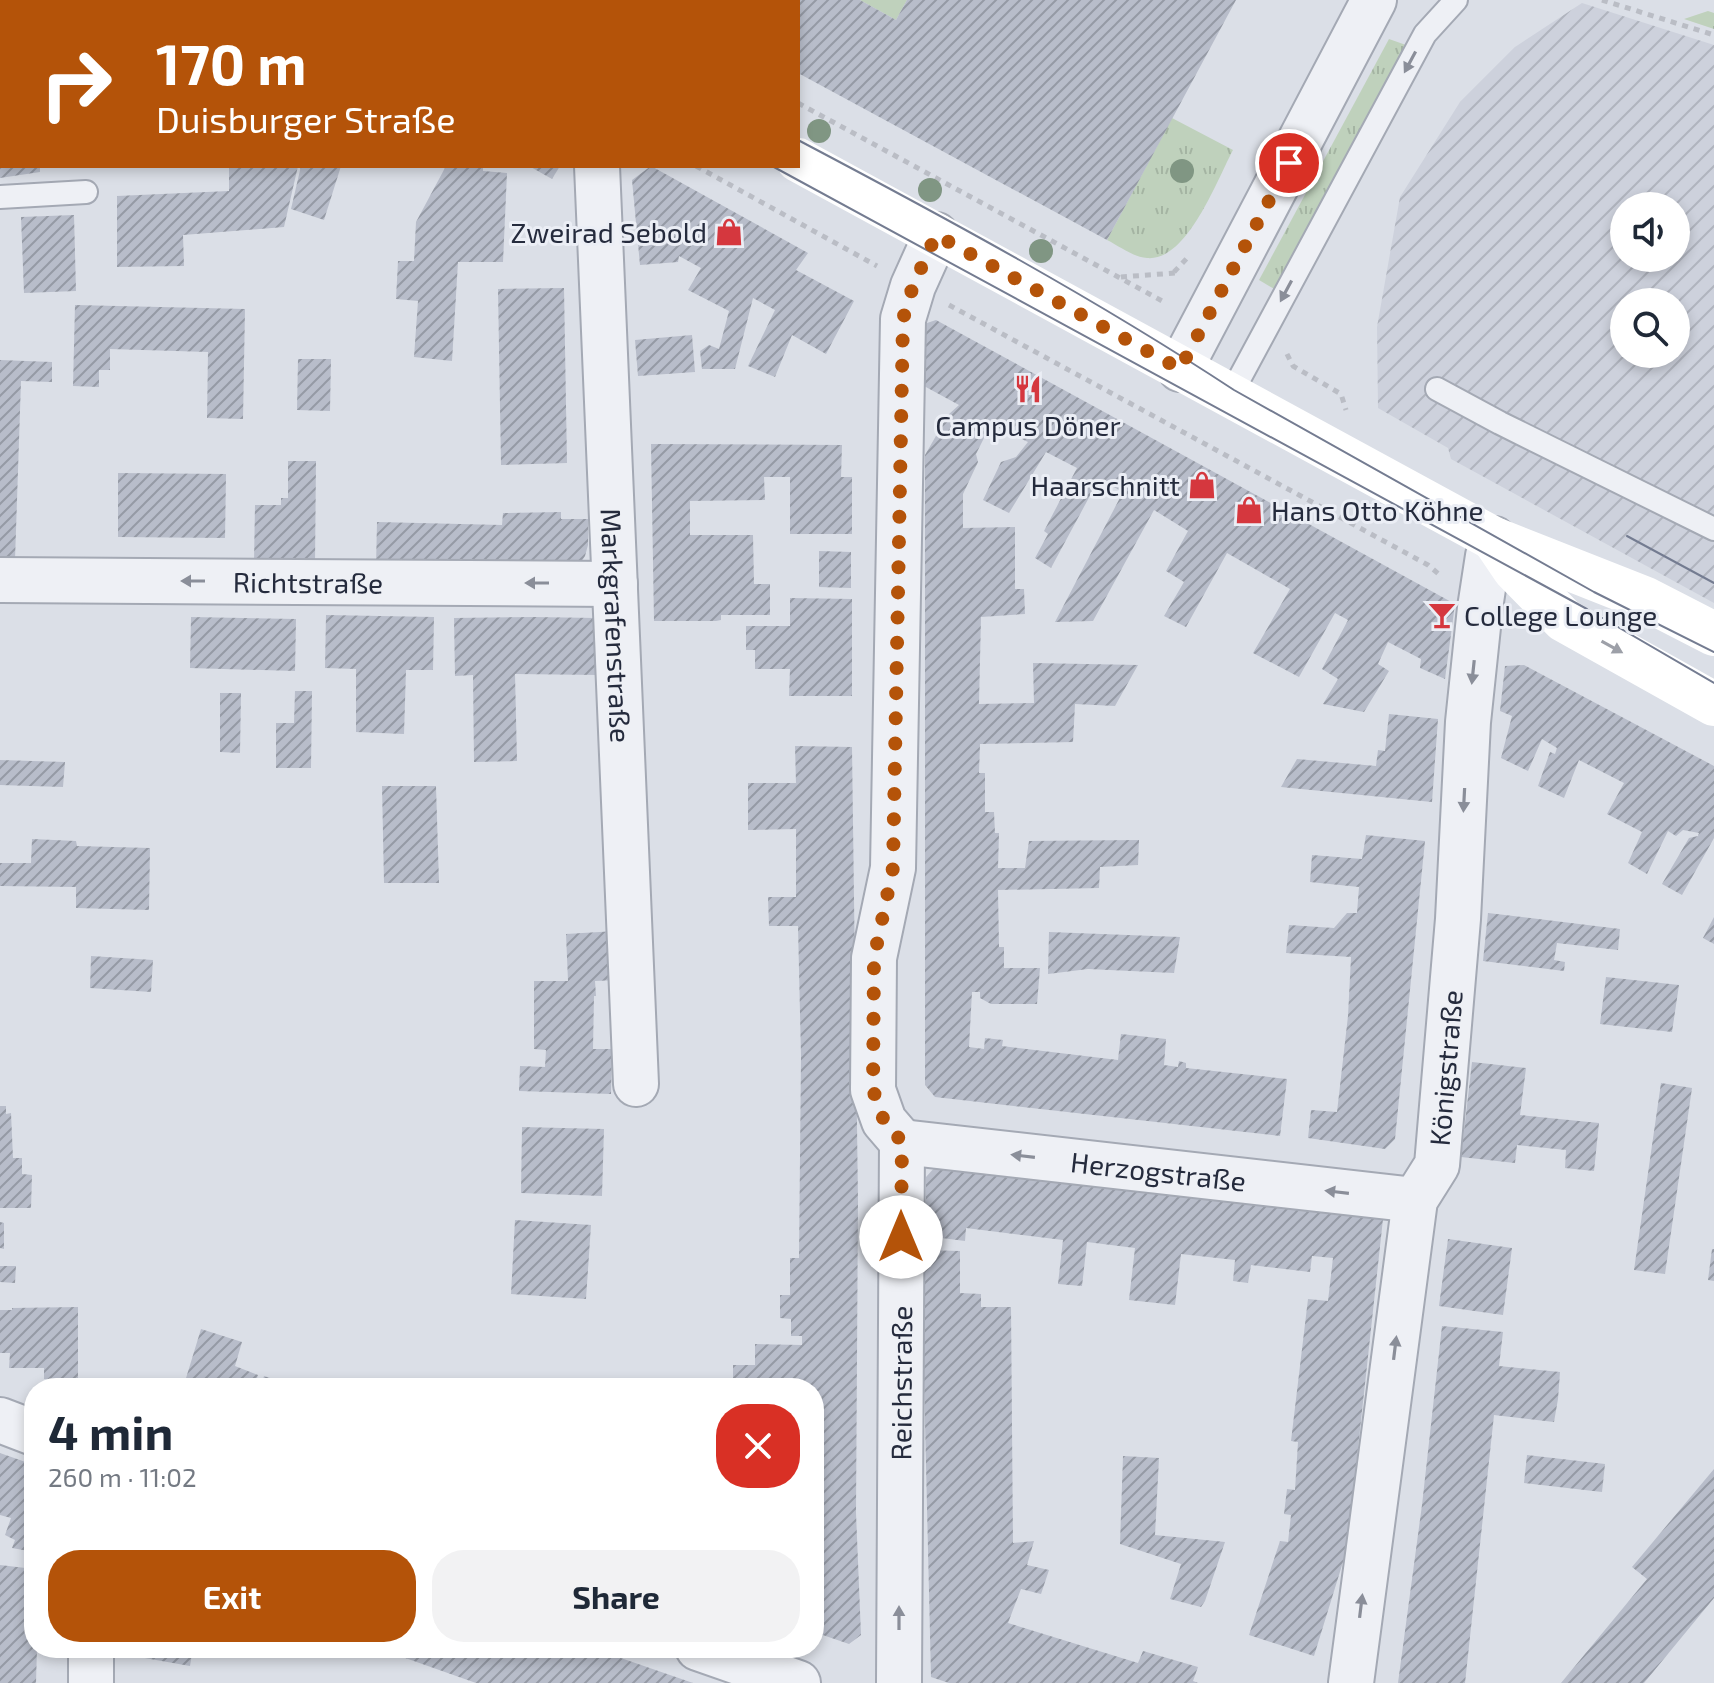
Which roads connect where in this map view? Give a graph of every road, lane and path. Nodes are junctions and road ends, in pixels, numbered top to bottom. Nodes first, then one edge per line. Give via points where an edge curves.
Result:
1 (1374, 0) edge
2 (1456, 0) edge
3 (1602, 0) edge
4 (1714, 35) edge
5 (800, 104) edge
6 (800, 161) edge
7 (597, 168) edge
8 (700, 168) edge
9 (86, 192) dead end
10 (0, 197) edge
11 (936, 235) junction
12 (1120, 277) dead end
13 (913, 286) junction
14 (1180, 369) junction
15 (1437, 389) dead end
16 (1230, 396) junction
17 (1714, 529) edge
18 (1494, 539) junction
19 (0, 580) edge
20 (615, 584) junction
21 (1480, 608) junction
22 (1714, 634) edge
23 (1714, 704) edge
24 (636, 1084) dead end
25 (902, 1142) junction
26 (1415, 1200) junction
27 (0, 1420) edge
28 (24, 1429) edge
29 (91, 1658) edge
30 (727, 1658) edge
31 (91, 1683) edge
32 (798, 1683) edge
33 (899, 1683) edge
34 (1351, 1683) edge

1 - 14 street
2 -> 16 lane via 1425,34
3 - 4 path
5 - 12 path
6 - 11 main road
7 - 20 street, Markgrafenstraße
8 - 13 path
9 - 10 lane
11 - 13 street
11 - 14 main road
13 - 21 path via 1428,565
13 - 25 street via 903,319 893,868 874,958 873,1090 884,1121
14 - 16 main road
15 - 17 lane
16 - 18 main road
18 - 21 street, Königstraße
18 - 22 main road via 1646,599
18 -> 23 main road via 1514,569 1564,620
20 -> 19 street, Richtstraße
20 - 24 street, Markgrafenstraße
21 -> 26 street, Königstraße via 1437,1165
26 -> 25 street, Herzogstraße
33 -> 25 street, Reichstraße
34 -> 26 street, Königstraße
27 - 28 street
29 - 31 street
30 - 32 street

